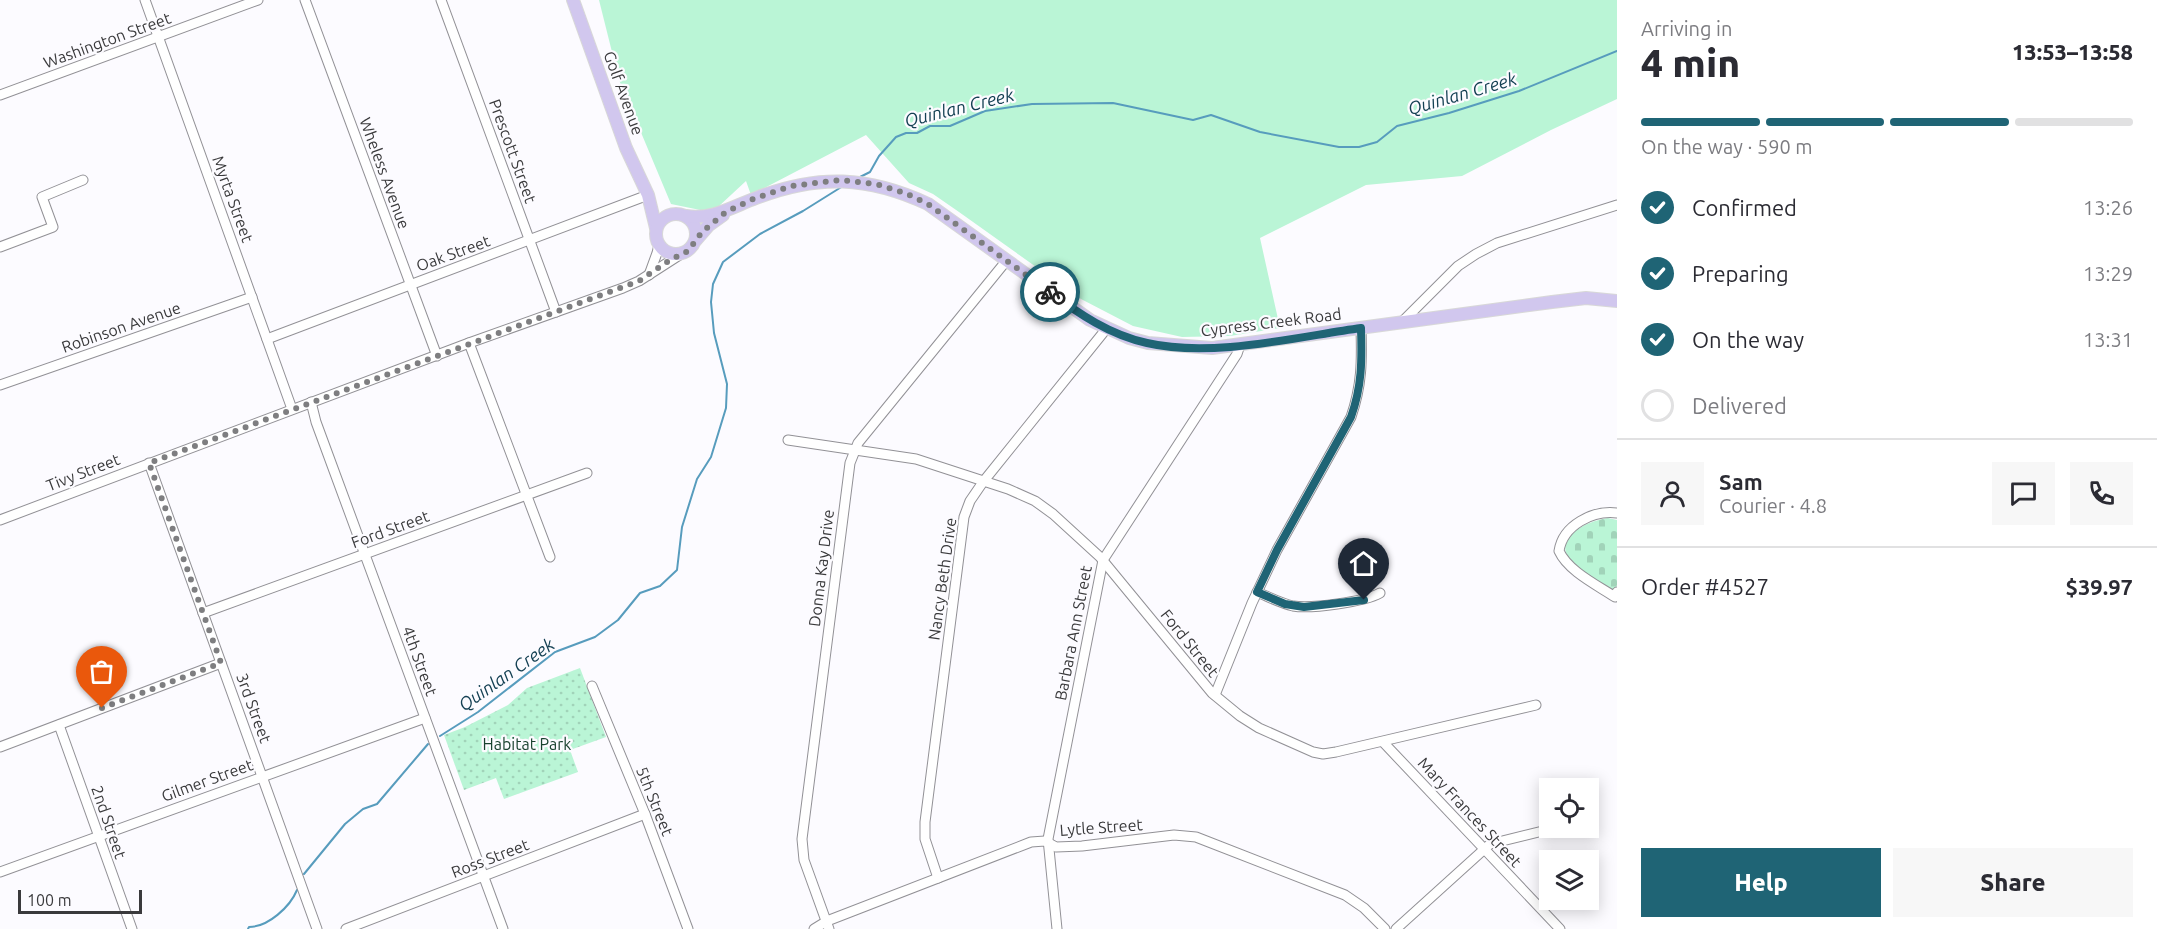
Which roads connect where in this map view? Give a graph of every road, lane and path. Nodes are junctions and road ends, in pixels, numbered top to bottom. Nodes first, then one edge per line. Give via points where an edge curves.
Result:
1 (145, 0) edge
2 (258, 0) edge
3 (305, 0) edge
4 (441, 0) edge
5 (573, 0) edge
6 (158, 37) junction
7 (0, 95) edge
8 (83, 180) dead end
9 (648, 195) junction
10 (1617, 205) edge
11 (726, 212) junction
12 (673, 214) junction
13 (686, 216) junction
14 (656, 228) junction
15 (696, 240) junction
16 (530, 241) junction
17 (658, 245) junction
18 (0, 247) edge
19 (681, 254) junction
20 (1007, 260) junction
21 (649, 275) junction
22 (410, 285) junction
23 (252, 297) junction
24 (1617, 301) edge
25 (556, 312) junction
26 (1402, 322) junction
27 (1107, 328) junction
28 (1361, 328) junction
29 (267, 339) junction
30 (469, 343) junction
31 (1240, 345) junction
32 (436, 356) junction
33 (0, 386) edge
34 (311, 402) junction
35 (292, 409) junction
36 (788, 440) dead end
37 (854, 450) junction
38 (149, 463) junction
39 (587, 473) dead end
40 (983, 482) junction
41 (527, 495) junction
42 (1617, 513) edge
43 (0, 520) edge
44 (364, 554) junction
45 (550, 557) dead end
46 (1103, 560) junction
47 (1257, 592) junction
48 (1380, 593) dead end
49 (1616, 596) edge
50 (203, 613) junction
51 (221, 663) junction
52 (592, 686) dead end
53 (1215, 695) junction
54 (1536, 705) dead end
55 (425, 718) junction
56 (59, 725) junction
57 (1383, 742) junction
58 (0, 747) edge
59 (262, 776) junction
60 (645, 814) junction
61 (1539, 831) edge
62 (98, 836) junction
63 (1048, 843) junction
64 (1484, 849) junction
65 (0, 872) edge
66 (484, 876) junction
67 (938, 878) junction
68 (828, 925) edge
69 (132, 929) edge
70 (317, 929) edge
71 (346, 929) edge
72 (503, 929) edge
73 (688, 929) edge
74 (814, 929) edge
75 (1057, 929) edge
76 (1385, 929) edge
77 (1395, 929) edge
78 (1560, 929) edge

1 - 6 street, Myrta Street
2 - 6 street, Washington Street
3 - 22 street, Wheless Avenue
4 - 16 street, Prescott Street
5 - 9 main road, Golf Avenue via 626,148
6 - 7 street, Washington Street
6 - 23 street, Myrta Street
8 - 18 street via 42,197 52,227
9 - 12 main road, Golf Avenue
9 - 14 main road, Golf Avenue
9 - 16 street, Oak Street
10 - 26 street via 1497,243 1476,254 1458,266
11 - 13 main road, Cypress Creek Road via 698,218
11 - 15 main road, Cypress Creek Road
11 - 20 main road, Cypress Creek Road via 773,192 816,182 862,182 905,193 928,204
12 - 13 main road
12 - 14 main road
13 - 15 main road via 696,228
14 - 17 main road
15 - 19 main road
16 - 22 street, Oak Street
16 - 25 street, Prescott Street
17 - 19 main road via 668,253
17 - 21 street
19 - 21 street, Tivy Street
20 - 27 main road, Cypress Creek Road via 1070,308
20 - 37 street, Donna Kay Drive
21 - 25 street, Tivy Street
22 - 29 street, Oak Street
22 - 32 street, Wheless Avenue
23 - 29 street, Myrta Street
23 - 33 street, Robinson Avenue
24 - 26 main road, Cypress Creek Road via 1586,298
25 - 30 street, Tivy Street
26 - 28 main road, Cypress Creek Road
27 - 31 main road, Cypress Creek Road via 1129,338 1164,345
27 - 40 street, Nancy Beth Drive
28 - 31 main road, Cypress Creek Road
28 - 47 street via 1362,376 1351,417
29 - 35 street, Myrta Street
30 - 32 street, Tivy Street
30 - 41 street
31 - 46 street, Barbara Ann Street
32 - 34 street, Tivy Street
34 - 35 street, Tivy Street
34 - 44 street, 4th Street
35 - 38 street, Tivy Street
36 - 37 street, Ford Street
37 - 40 street, Ford Street via 916,459
37 - 68 street, Donna Kay Drive via 802,840 804,860
38 - 43 street, Tivy Street
38 - 50 street, 3rd Street
39 - 41 street, Ford Street
40 - 46 street, Ford Street via 1016,492 1044,507
40 - 67 street, Nancy Beth Drive via 964,517 925,822 925,839
41 - 44 street, Ford Street
41 - 45 street
42 - 49 street via 1604,512 1579,523 1564,536 1559,551 1572,568
44 - 50 street, Ford Street
44 - 55 street, 4th Street
46 - 53 street, Ford Street
46 - 63 street, Barbara Ann Street
47 - 48 street via 1304,607 1364,600
47 - 53 street
50 - 51 street, 3rd Street
51 - 56 street
51 - 59 street, 3rd Street
52 - 60 street, 5th Street
53 - 57 street, Ford Street via 1259,728 1312,752 1323,754
54 - 57 street, Ford Street
55 - 59 street, Gilmer Street
55 - 66 street, 4th Street
56 - 58 street
56 - 62 street, 2nd Street
57 - 64 street, Mary Frances Street
59 - 62 street, Gilmer Street
59 - 70 street, 3rd Street
60 - 66 street, Ross Street
60 - 73 street, 5th Street
61 - 64 street via 1503,839
62 - 65 street, Gilmer Street
62 - 69 street, 2nd Street
63 - 67 street, Lytle Street via 1030,842
63 - 75 street, Barbara Ann Street
63 - 76 street, Lytle Street via 1056,847 1082,846 1174,835 1196,837 1345,896
64 - 77 street
64 - 78 street, Mary Frances Street
66 - 71 street, Ross Street
66 - 72 street, 4th Street
67 - 68 street, Lytle Street
68 - 74 street, Lytle Street

